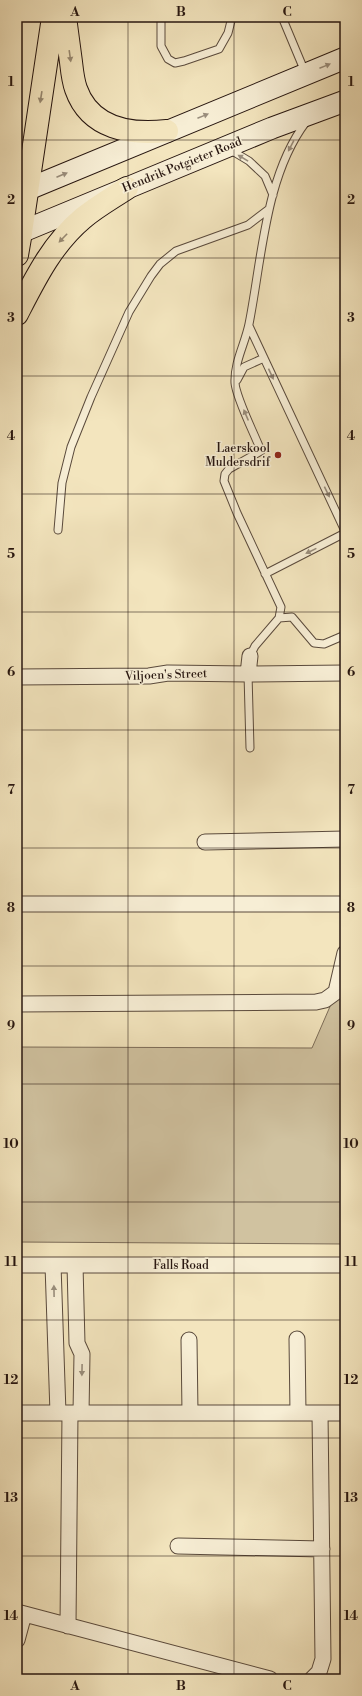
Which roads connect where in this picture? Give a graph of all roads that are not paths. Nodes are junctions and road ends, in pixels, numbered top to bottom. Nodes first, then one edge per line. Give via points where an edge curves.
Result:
1 (52, 17) edge
2 (65, 17) edge
3 (161, 17) edge
4 (232, 17) edge
5 (282, 17) edge
6 (345, 58) edge
7 (305, 74) junction
8 (345, 101) edge
9 (312, 114) junction
10 (167, 131) junction
11 (226, 147) junction
12 (127, 188) junction
13 (22, 192) edge
14 (273, 195) junction
15 (269, 209) junction
16 (19, 233) edge
17 (17, 255) edge
18 (17, 314) edge
19 (249, 326) junction
20 (264, 358) junction
21 (235, 383) junction
22 (58, 530) dead end
23 (345, 532) edge
24 (265, 574) junction
25 (279, 618) junction
26 (345, 635) edge
27 (250, 656) joint
28 (345, 673) edge
29 (248, 674) junction
30 (17, 677) edge
31 (250, 748) dead end
32 (345, 839) edge
33 (205, 842) dead end
34 (17, 904) edge
35 (345, 904) edge
36 (345, 953) edge
37 (17, 1004) edge
38 (17, 1265) edge
39 (54, 1265) junction
40 (75, 1265) junction
41 (345, 1265) edge
42 (297, 1339) dead end
43 (189, 1340) dead end
44 (77, 1342) junction
45 (55, 1343) junction
46 (17, 1413) edge
47 (70, 1413) junction
48 (190, 1413) junction
49 (298, 1413) junction
50 (320, 1413) junction
51 (345, 1413) edge
52 (178, 1546) dead end
53 (322, 1549) junction
54 (21, 1613) edge
55 (68, 1626) junction
56 (17, 1640) edge
57 (314, 1678) edge
58 (270, 1679) edge

1 -> 13 main road
2 -> 10 main road via 76,90 85,107 108,125 125,131 147,134
3 - 4 lane via 161,46 168,59 175,63 219,49 228,33
5 - 7 lane
7 -> 6 main road
10 -> 7 main road
8 - 9 main road, Hendrik Potgieter Road
9 - 11 main road, Hendrik Potgieter Road
9 -> 14 lane via 288,149
13 -> 10 main road
11 - 12 main road, Hendrik Potgieter Road
14 -> 11 lane via 265,176 249,161
12 - 16 main road, Hendrik Potgieter Road
12 -> 18 main road via 83,218 60,242 44,263
13 - 16 main road
14 - 15 lane
15 - 19 lane
15 - 22 lane via 248,225 176,251 160,264 151,276 129,312 72,447 62,483
16 - 17 main road
19 - 20 lane
19 - 21 lane via 237,364
20 - 21 lane via 244,368
20 -> 23 lane
24 -> 21 lane via 224,481 224,474 228,469 261,451
23 -> 24 lane
24 - 25 lane via 281,607
25 - 26 lane via 292,617 314,643 324,644
25 - 27 lane via 255,646
27 - 29 street
28 - 29 street, Viljoen's Street
29 - 30 street, Viljoen's Street via 168,673 149,676
29 - 31 lane
32 - 33 street
34 - 35 street
36 - 37 street via 336,992 325,1000 316,1002
38 - 39 street, Falls Road
39 - 40 street, Falls Road
45 -> 39 street
40 - 41 street, Falls Road
40 - 44 street
42 - 49 street
43 - 48 street
44 - 45 street
44 -> 47 street via 82,1354
45 - 47 street
46 - 47 street
47 - 48 street
47 - 55 street
48 - 49 street
49 - 50 street
50 - 51 street
50 - 53 street
52 - 53 street
53 - 57 street via 323,1659
54 - 55 street
54 - 56 street
55 - 58 street

